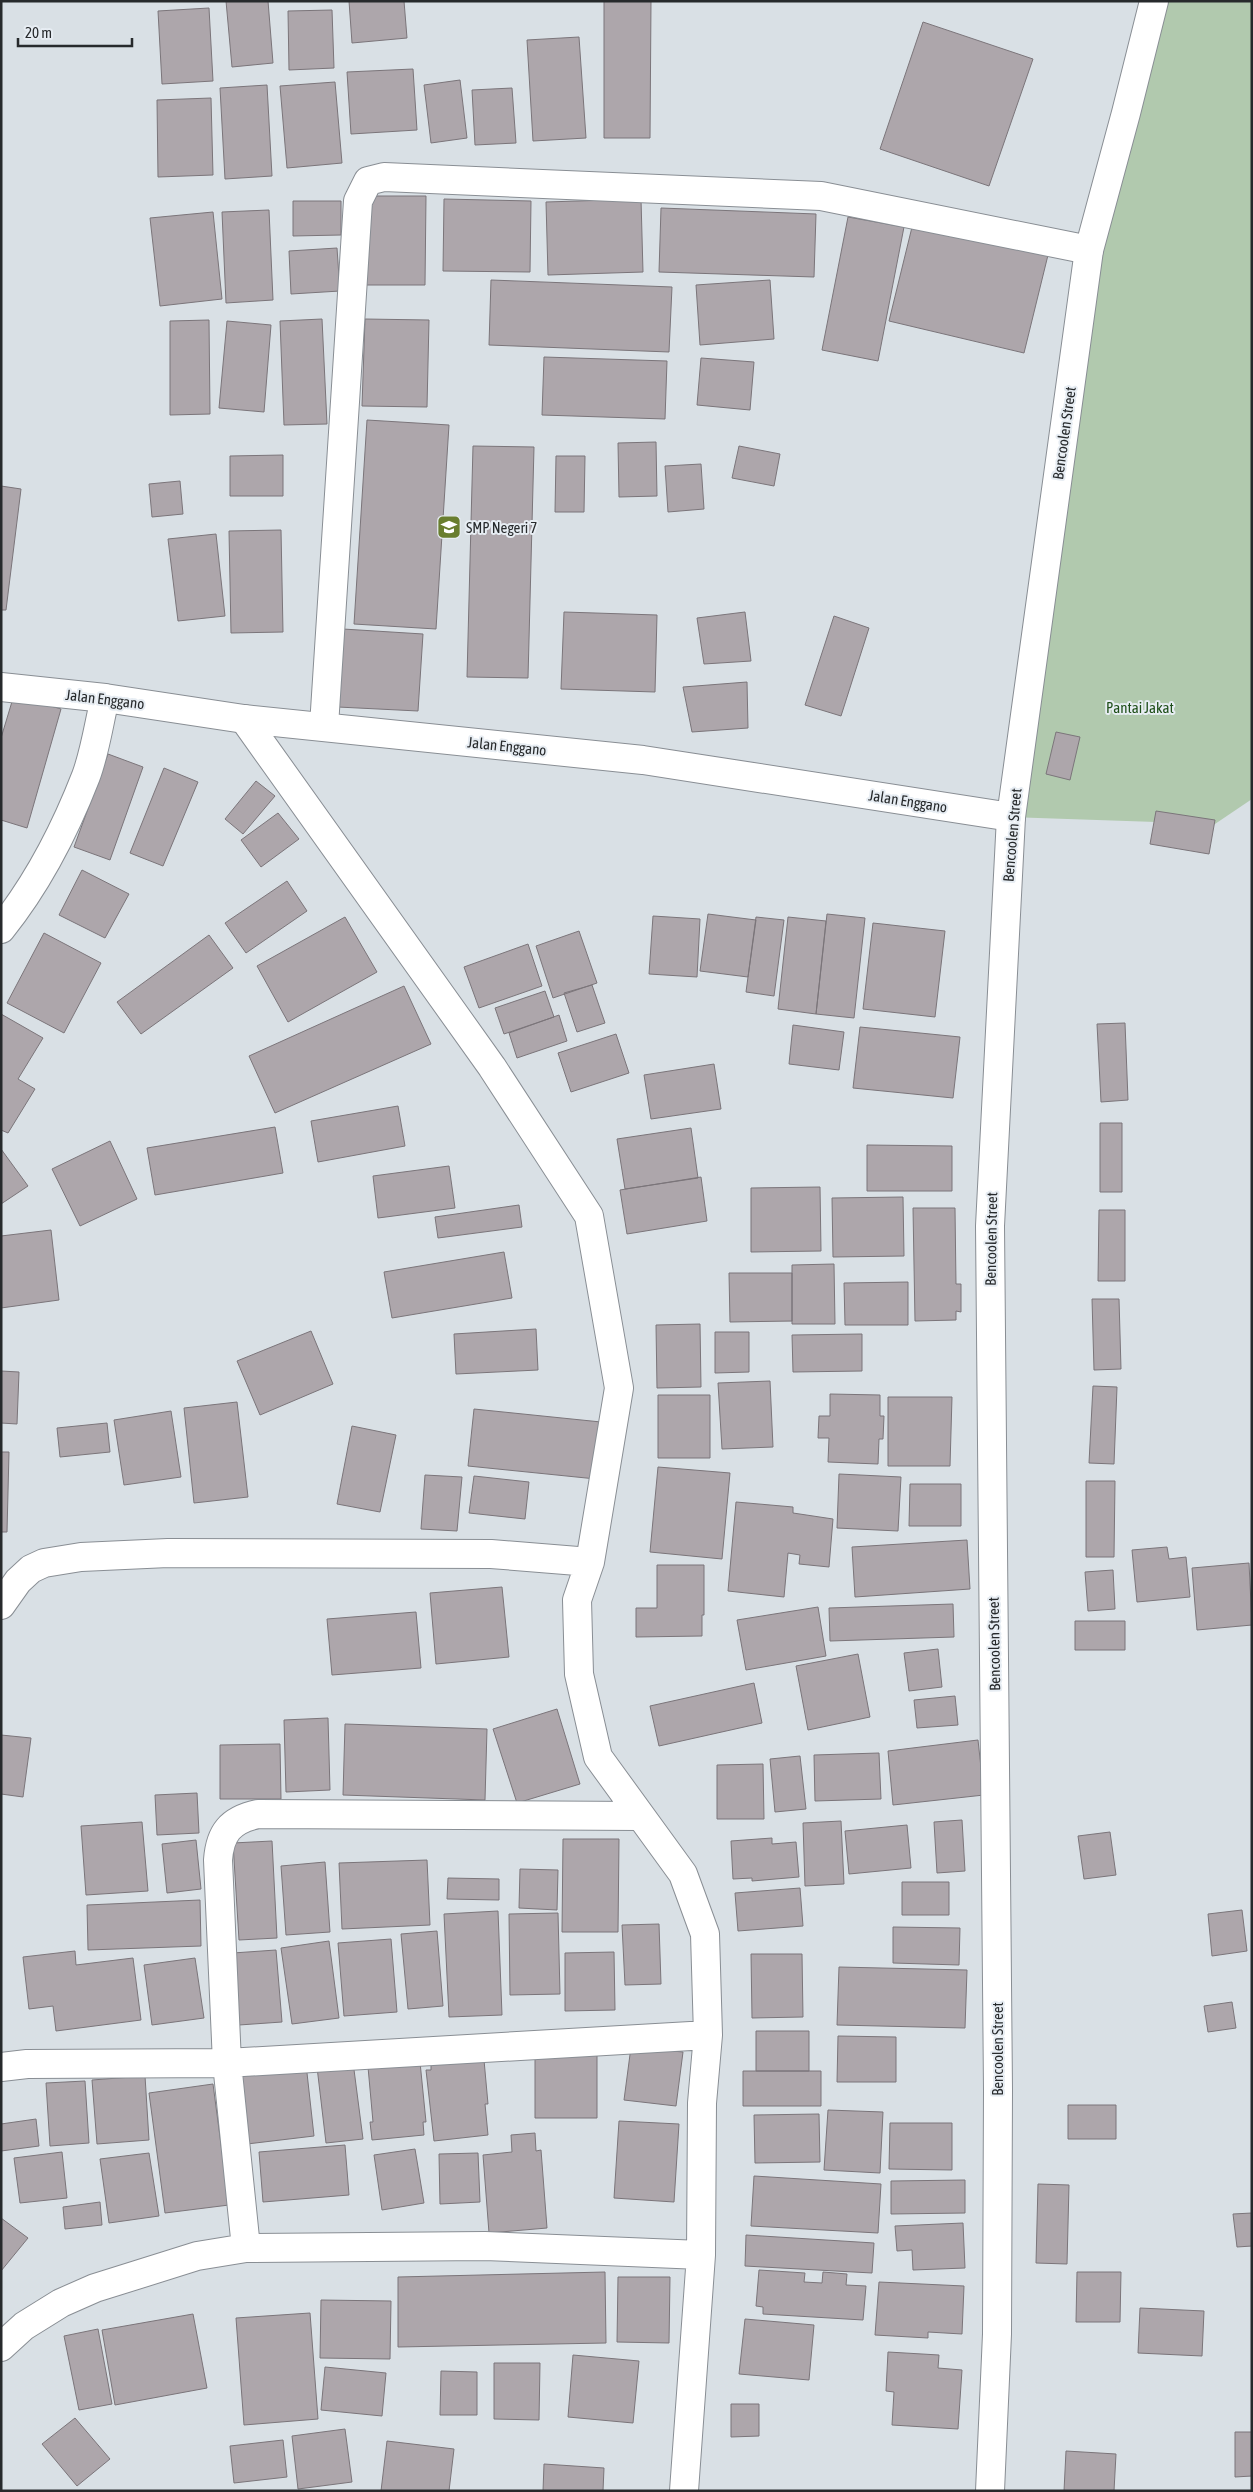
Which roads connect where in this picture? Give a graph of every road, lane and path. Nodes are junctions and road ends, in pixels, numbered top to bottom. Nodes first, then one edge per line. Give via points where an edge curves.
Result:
1 (1154, 1) edge
2 (1089, 250) junction
3 (1, 687) edge
4 (105, 698) junction
5 (244, 719) junction
6 (324, 726) junction
7 (1011, 817) junction
8 (1, 929) edge
9 (590, 1562) junction
10 (1, 1605) edge
11 (640, 1816) junction
12 (708, 2035) junction
13 (227, 2063) junction
14 (1, 2067) edge
15 (246, 2248) junction
16 (701, 2255) junction
17 (1, 2347) edge
18 (684, 2491) edge
19 (990, 2491) edge

1 - 2 street, Bencoolen Street
2 - 6 street via 821,196 384,177 368,181 358,201
2 - 7 street, Bencoolen Street
3 - 4 street, Jalan Enggano
4 - 5 street, Jalan Enggano
4 - 8 street via 87,775 57,842 22,902
5 - 6 street, Jalan Enggano
5 - 9 street via 492,1067 589,1216 619,1388
6 - 7 street, Jalan Enggano via 643,760
7 - 19 street, Bencoolen Street via 990,1226 998,2090 997,2334
9 - 10 street via 490,1554 168,1553 81,1557 44,1563 31,1569
9 - 11 street via 577,1600 579,1674 598,1757
11 - 12 street via 683,1874 705,1934
11 - 13 street via 258,1814 238,1820 225,1830 218,1860
12 - 13 street
12 - 16 street via 702,2103
13 - 14 street via 27,2064
13 - 15 street
15 - 16 street via 485,2246
15 - 17 street via 197,2256 95,2288 61,2302 24,2326
16 - 18 street

